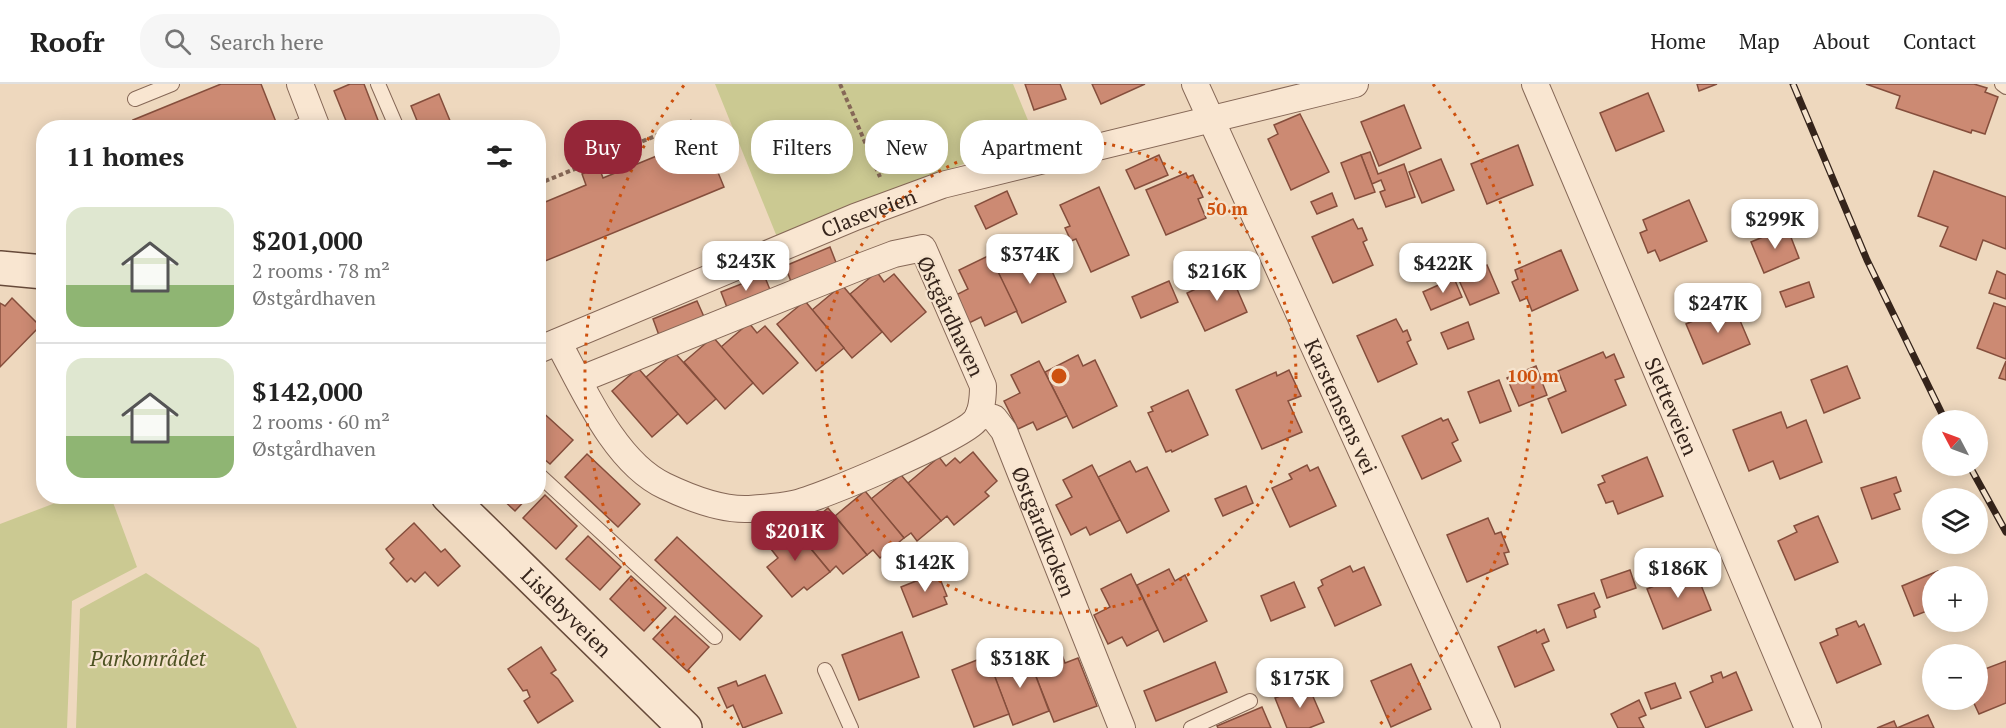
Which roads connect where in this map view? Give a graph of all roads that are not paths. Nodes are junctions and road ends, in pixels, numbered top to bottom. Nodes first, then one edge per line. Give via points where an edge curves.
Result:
1 (172, 84) edge
2 (378, 84) edge
3 (1195, 84) edge
4 (1355, 84) edge
5 (1535, 84) edge
6 (2002, 84) edge
7 (302, 85) edge
8 (2006, 87) edge
9 (135, 99) dead end
10 (308, 120) edge
11 (394, 120) edge
12 (1211, 120) junction
13 (0, 268) edge
14 (36, 271) edge
15 (548, 346) edge
16 (579, 380) junction
17 (980, 414) junction
18 (546, 481) edge
19 (456, 504) edge
20 (715, 637) dead end
21 (825, 670) dead end
22 (1250, 701) dead end
23 (685, 728) edge
24 (851, 728) edge
25 (1122, 728) edge
26 (1191, 728) edge
27 (1487, 728) edge
28 (1808, 728) edge

1 - 9 lane
2 - 11 lane
3 - 12 street, Karstensens vei
4 - 12 street, Claseveien
5 - 28 street, Sletteveien
6 - 8 lane
7 - 10 street
12 - 15 street, Claseveien via 942,185
12 - 27 street, Karstensens vei
13 - 14 street
15 - 16 street
16 - 17 street via 618,446 653,479 706,501 740,508 794,504 819,496 938,444 967,429
16 - 17 street, Østgårdhaven via 875,261 922,248 983,386
17 - 25 street, Østgårdkroken via 994,418 1004,431
18 - 20 lane
19 - 23 street, Lislebyveien
21 - 24 lane
22 - 26 lane

